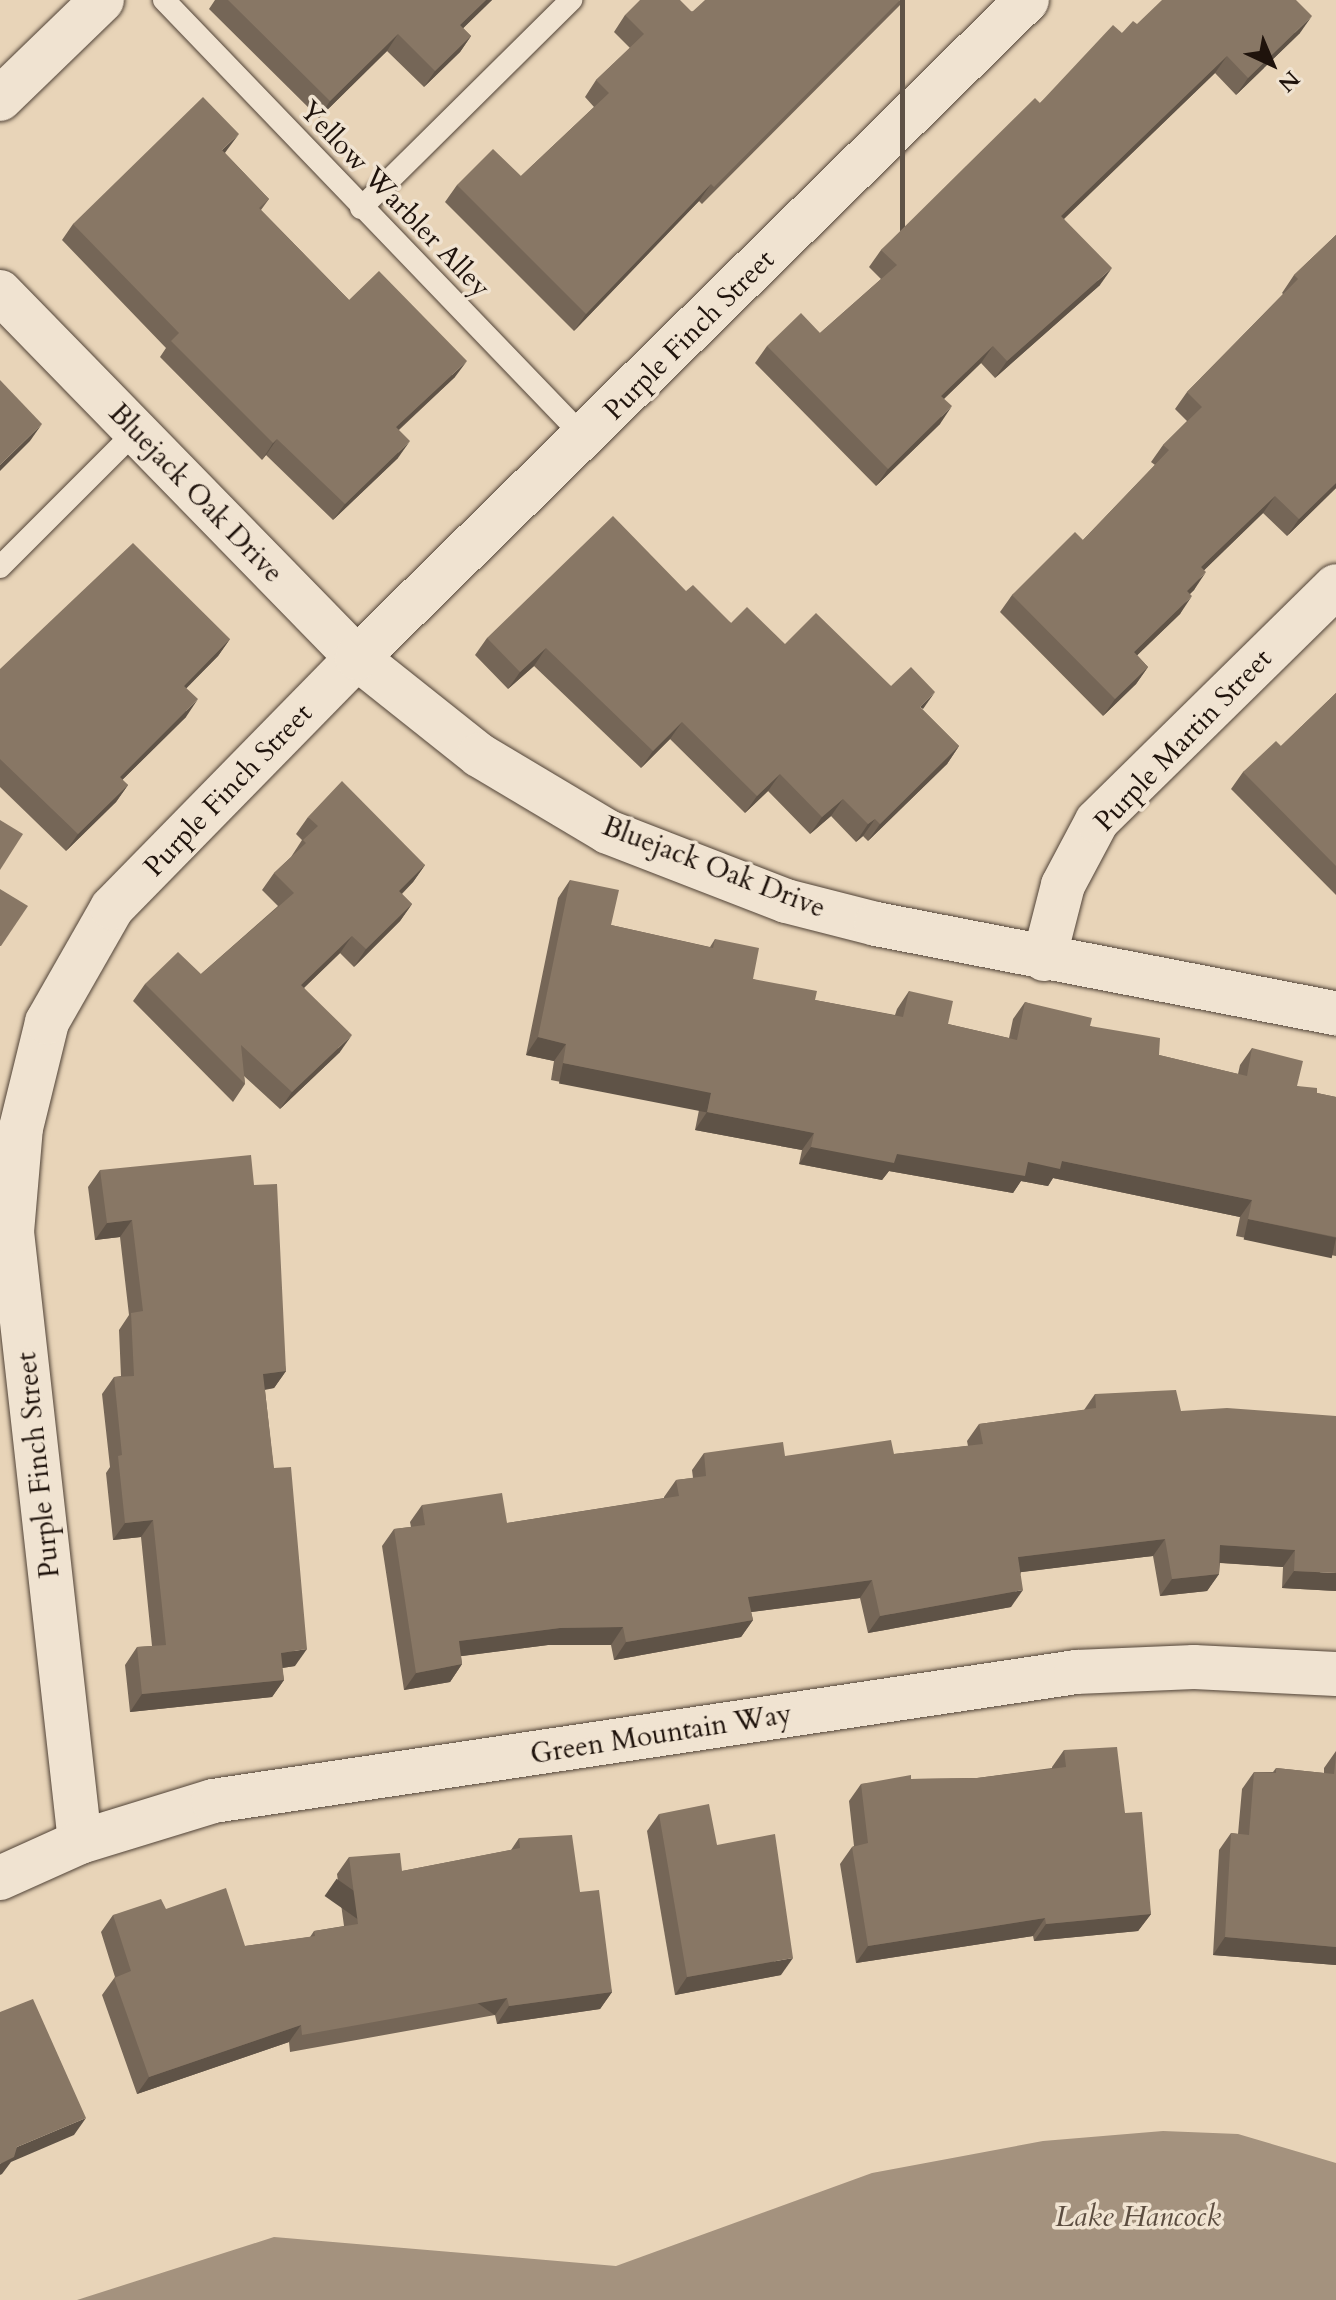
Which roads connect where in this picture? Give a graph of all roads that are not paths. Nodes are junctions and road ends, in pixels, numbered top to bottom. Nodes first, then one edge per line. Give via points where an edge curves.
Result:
1 (102, 0) edge
2 (164, 0) edge
3 (571, 0) edge
4 (1027, 0) edge
5 (0, 99) edge
6 (361, 208) junction
7 (0, 292) edge
8 (136, 431) junction
9 (585, 438) junction
10 (0, 567) edge
11 (1336, 586) edge
12 (357, 658) junction
13 (1044, 959) junction
14 (1336, 1013) edge
15 (1336, 1674) edge
16 (80, 1842) junction
17 (0, 1878) edge

1 - 5 street
2 - 6 lane, Yellow Warbler Alley
3 - 6 lane
4 - 9 street, Purple Finch Street
6 - 9 lane, Yellow Warbler Alley
7 - 8 street, Bluejack Oak Drive
8 - 10 lane
8 - 12 street, Bluejack Oak Drive
9 - 12 street, Purple Finch Street
11 - 13 street, Purple Martin Street via 1097,821 1063,885
12 - 13 street, Bluejack Oak Drive via 479,755 608,832 786,901
12 - 16 street, Purple Finch Street via 112,908 47,1022 21,1128 12,1232
13 - 14 street, Bluejack Oak Drive
15 - 16 street, Green Mountain Way via 1194,1667 1076,1672 213,1801
16 - 17 street, Green Mountain Way

